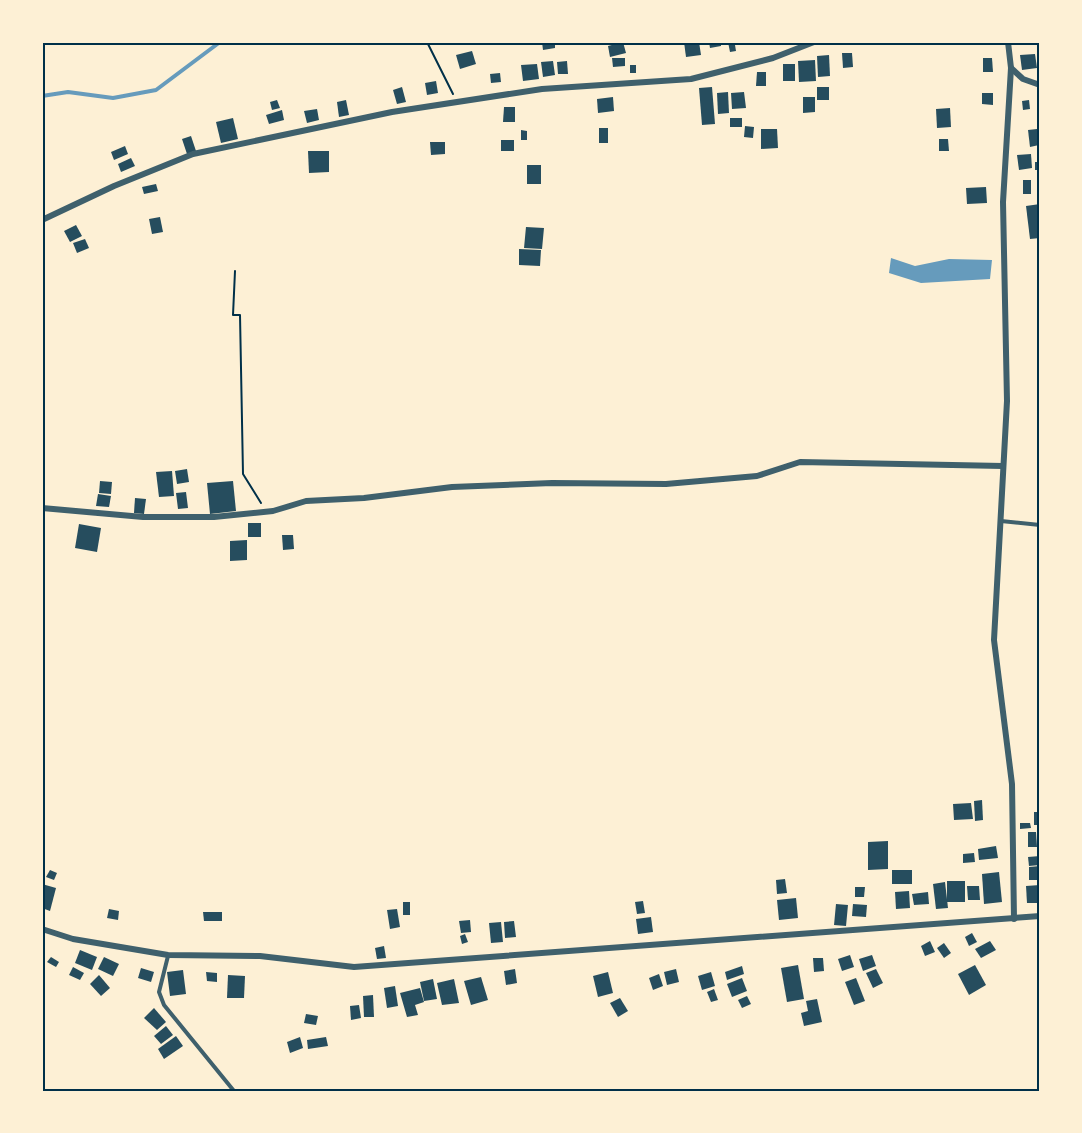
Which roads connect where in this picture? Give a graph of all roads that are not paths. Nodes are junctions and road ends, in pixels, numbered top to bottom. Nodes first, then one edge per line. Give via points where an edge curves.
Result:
1 (814, 42) edge
2 (1008, 42) edge
3 (1011, 68) junction
4 (1040, 85) edge
5 (42, 220) edge
6 (1003, 466) junction
7 (42, 508) edge
8 (1000, 520) junction
9 (1040, 525) edge
10 (1040, 916) edge
11 (1014, 919) junction
12 (42, 929) edge
13 (168, 955) junction
14 (234, 1091) edge

1 - 5 street via 773,58 691,79 542,89 392,112 193,154
2 - 3 street
3 - 4 street via 1023,79
3 - 6 street via 1003,202 1007,400
6 - 7 street via 800,462 757,476 666,484 452,487 306,501 273,511 214,517
6 - 8 street
8 - 9 lane
8 - 11 street via 994,640 1012,784
10 - 11 street
11 - 13 street via 354,967 260,956
12 - 13 street via 73,939
13 - 14 lane via 159,992 164,1005

